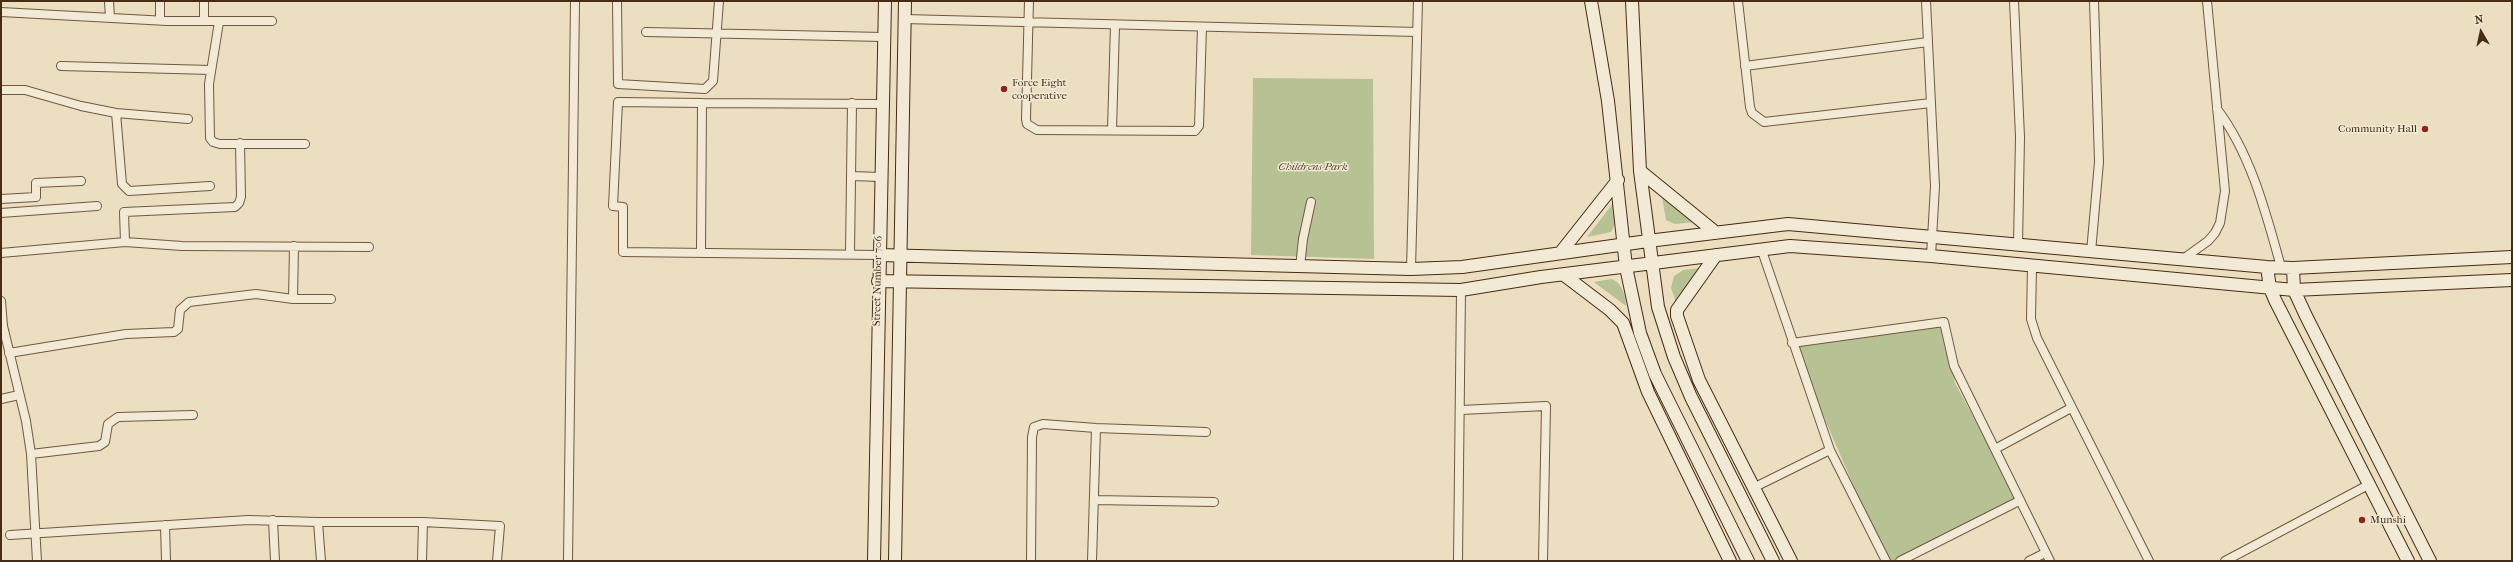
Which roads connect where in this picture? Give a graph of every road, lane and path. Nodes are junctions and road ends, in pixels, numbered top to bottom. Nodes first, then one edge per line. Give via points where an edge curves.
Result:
1 (109, 1) edge
2 (160, 1) edge
3 (204, 1) edge
4 (574, 1) edge
5 (617, 1) edge
6 (719, 1) edge
7 (884, 1) edge
8 (905, 1) edge
9 (1029, 1) edge
10 (1418, 1) edge
11 (1591, 1) edge
12 (1632, 1) edge
13 (1738, 1) edge
14 (1926, 1) edge
15 (2014, 1) edge
16 (2094, 1) edge
17 (2207, 1) edge
18 (1, 12) edge
19 (110, 18) junction
20 (904, 19) junction
21 (160, 20) junction
22 (204, 21) junction
23 (272, 21) dead end
24 (219, 22) junction
25 (1028, 23) junction
26 (1115, 25) junction
27 (1202, 27) junction
28 (646, 32) dead end
29 (1417, 32) junction
30 (717, 33) junction
31 (884, 37) junction
32 (1928, 42) junction
33 (61, 66) dead end
34 (1745, 66) junction
35 (211, 70) junction
36 (1, 90) edge
37 (702, 102) junction
38 (852, 103) junction
39 (1931, 103) junction
40 (882, 104) junction
41 (2216, 108) junction
42 (116, 113) junction
43 (188, 119) dead end
44 (1112, 130) junction
45 (240, 143) junction
46 (305, 144) dead end
47 (1640, 171) junction
48 (852, 176) junction
49 (880, 177) junction
50 (1618, 180) junction
51 (81, 181) dead end
52 (210, 186) dead end
53 (1, 199) edge
54 (1311, 202) dead end
55 (97, 206) dead end
56 (1, 213) edge
57 (1715, 232) junction
58 (1931, 237) junction
59 (1648, 241) junction
60 (125, 242) junction
61 (1624, 244) junction
62 (2018, 245) junction
63 (294, 246) junction
64 (369, 247) dead end
65 (1761, 248) junction
66 (701, 252) junction
67 (1561, 252) junction
68 (2091, 252) junction
69 (1, 253) edge
70 (850, 253) junction
71 (879, 255) junction
72 (1716, 255) junction
73 (901, 256) junction
74 (1931, 256) junction
75 (2512, 257) edge
76 (2183, 259) junction
77 (1651, 265) junction
78 (1300, 267) junction
79 (1626, 267) junction
80 (2032, 267) junction
81 (2267, 267) junction
82 (2287, 267) junction
83 (1411, 269) junction
84 (1564, 275) junction
85 (2512, 280) edge
86 (878, 281) junction
87 (899, 281) junction
88 (2270, 288) junction
89 (1462, 290) junction
90 (2294, 290) junction
91 (293, 299) junction
92 (331, 299) dead end
93 (1, 301) edge
94 (1792, 343) junction
95 (9, 353) junction
96 (18, 395) junction
97 (1, 398) edge
98 (2071, 408) junction
99 (1461, 410) junction
100 (193, 415) dead end
101 (1096, 428) junction
102 (1206, 432) dead end
103 (1995, 449) junction
104 (1830, 450) junction
105 (31, 454) junction
106 (2370, 484) junction
107 (1753, 488) junction
108 (1094, 500) junction
109 (2019, 501) junction
110 (1214, 502) dead end
111 (274, 520) junction
112 (318, 522) junction
113 (423, 522) junction
114 (165, 525) junction
115 (1758, 531) junction
116 (36, 534) junction
117 (10, 535) dead end
118 (1780, 540) junction
119 (1724, 548) junction
120 (2045, 553) junction
121 (1748, 560) edge
122 (36, 561) edge
123 (166, 561) edge
124 (275, 561) edge
125 (321, 561) edge
126 (422, 561) edge
127 (497, 561) edge
128 (568, 561) edge
129 (874, 561) edge
130 (895, 561) edge
131 (1030, 561) edge
132 (1092, 561) edge
133 (1458, 561) edge
134 (1543, 561) edge
135 (1730, 561) edge
136 (1773, 561) edge
137 (1791, 561) edge
138 (1886, 561) edge
139 (1900, 561) edge
140 (2029, 561) edge
141 (2050, 561) edge
142 (2149, 561) edge
143 (2225, 561) edge
144 (2408, 561) edge
145 (2430, 561) edge

1 - 19 street
2 - 21 street
3 - 22 street
4 - 128 street
5 - 30 street via 618,84 624,86 705,89 713,81
6 - 30 street
7 - 31 street, Street Number 706
8 - 20 street
9 - 25 street
10 - 29 street
11 - 50 street
12 - 47 street
13 - 34 street
14 - 32 street
15 - 62 street via 2020,137
16 - 68 street via 2099,162
17 - 41 street
18 - 19 street
19 - 21 street
20 - 25 street
20 - 73 street
21 - 22 street
22 - 24 street
23 - 24 street
24 - 35 street
25 - 26 street
25 - 44 street via 1027,124 1037,130
26 - 27 street
26 - 44 street
27 - 29 street
27 - 44 street via 1199,126 1195,131
28 - 30 street
29 - 83 street
30 - 31 street
31 - 40 street, Street Number 706
32 - 34 street
32 - 39 street
33 - 35 street
34 - 39 street via 1752,113 1764,122
35 - 45 street via 210,138 220,144
36 - 42 street via 26,90
37 - 38 street
37 - 66 street
37 - 66 street via 618,102 613,206 623,207 623,252
38 - 40 street
38 - 48 street
39 - 58 street via 1935,186
40 - 49 street, Street Number 706
41 - 76 street via 2225,191 2220,223 2208,241
41 - 82 street via 2225,120 2253,177
42 - 43 street
42 - 52 street via 124,189 129,191
45 - 46 street
45 - 60 street via 241,197 235,207 124,212
47 - 57 street
47 - 59 street
48 - 49 street
48 - 70 street
49 - 71 street, Street Number 706
50 - 61 street
50 - 67 street
51 - 53 street via 36,183 36,197
54 - 78 street
55 - 56 street
57 - 58 street via 1788,224
57 - 59 street
58 - 62 street
58 - 74 street
59 - 61 street
59 - 77 street
60 - 63 street via 182,246
60 - 69 street
61 - 67 street
61 - 79 street
62 - 68 street
63 - 64 street
63 - 91 street
65 - 72 street
65 - 74 street via 1790,246
65 - 94 street
66 - 70 street
67 - 83 street via 1462,267
68 - 76 street
70 - 71 street
71 - 73 street
71 - 86 street, Street Number 706
72 - 77 street
72 - 107 street via 1677,310 1677,316 1699,380
73 - 78 street
73 - 87 street
74 - 80 street
75 - 82 street
76 - 81 street
77 - 79 street
77 - 115 street via 1658,307 1674,358
78 - 83 street
79 - 84 street
79 - 121 street via 1640,333 1655,374
80 - 88 street
80 - 98 street via 2031,318 2037,338
81 - 82 street
81 - 88 street
82 - 90 street
84 - 89 street
84 - 119 street via 1623,323 1648,392
85 - 90 street
86 - 87 street
86 - 129 street, Street Number 706
87 - 89 street
87 - 130 street
88 - 90 street
88 - 106 street
89 - 99 street
90 - 145 street
91 - 92 street
91 - 95 street via 256,294 189,302 180,310 178,329 174,332 126,334
93 - 95 street
94 - 103 street via 1944,322 1954,366
94 - 104 street
95 - 96 street
96 - 97 street
96 - 105 street
98 - 103 street
98 - 142 street
99 - 133 street
99 - 134 street via 1546,406
100 - 105 street via 118,417 108,424 105,442 99,446
101 - 102 street
101 - 108 street
101 - 131 street via 1043,424 1034,428
103 - 109 street
104 - 107 street
104 - 138 street
105 - 116 street
106 - 143 street
106 - 144 street
107 - 118 street
108 - 110 street
108 - 132 street
109 - 120 street
109 - 139 street
111 - 112 street
111 - 114 street
111 - 124 street
112 - 113 street
112 - 125 street
113 - 126 street
113 - 127 street via 500,526
114 - 116 street
114 - 123 street
115 - 118 street
115 - 136 street
116 - 117 street
116 - 122 street
118 - 137 street
119 - 121 street
119 - 135 street
120 - 140 street
120 - 141 street

